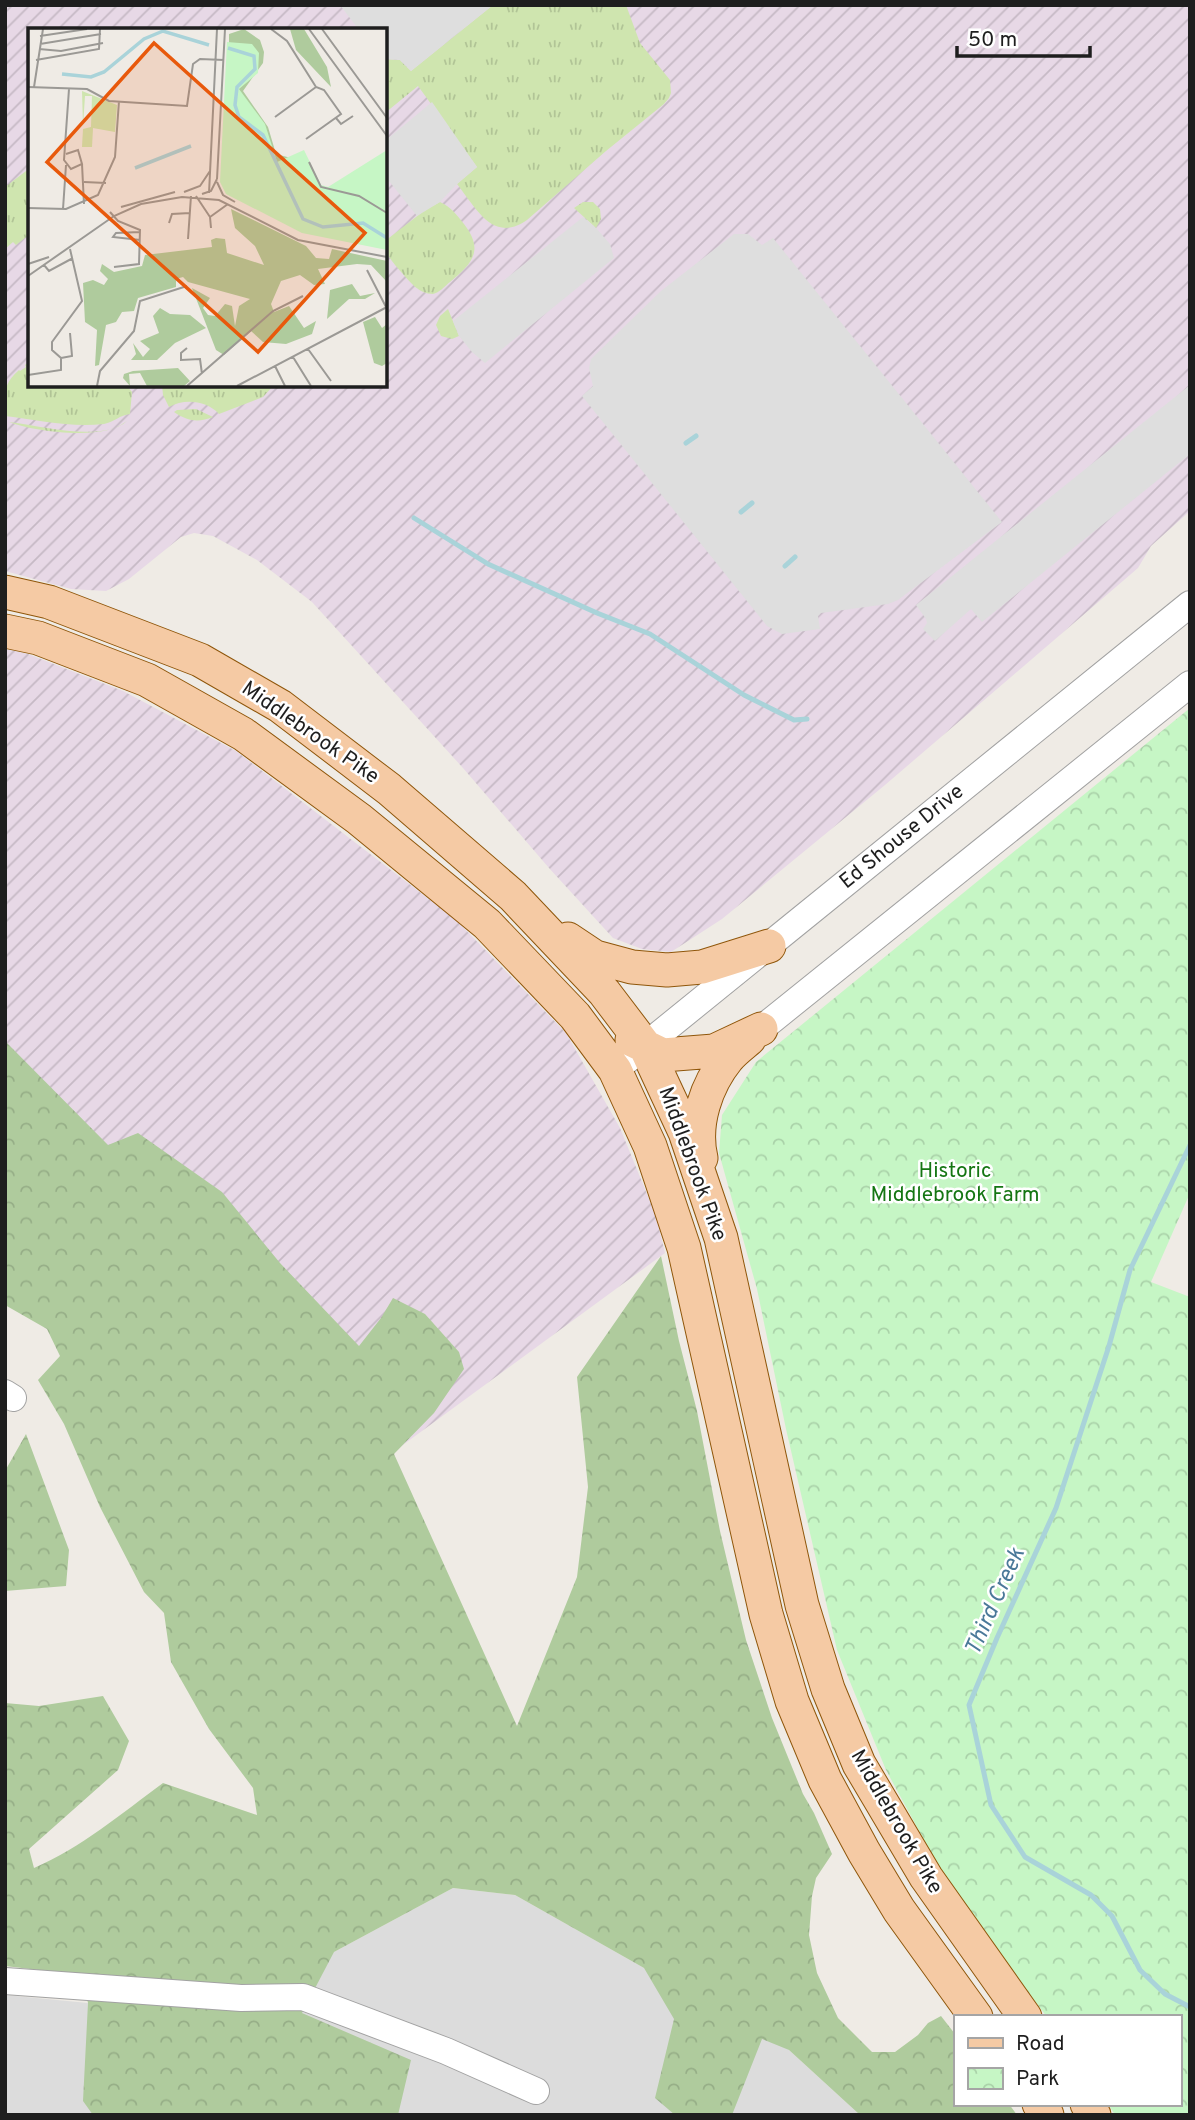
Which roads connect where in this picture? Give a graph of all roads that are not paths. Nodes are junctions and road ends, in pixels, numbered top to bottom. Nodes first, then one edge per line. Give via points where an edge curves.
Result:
1 (5, 592) edge
2 (1190, 604) edge
3 (5, 631) edge
4 (147, 680) junction
5 (1190, 684) edge
6 (524, 907) junction
7 (769, 946) junction
8 (761, 1029) junction
9 (645, 1046) junction
10 (615, 1070) junction
11 (721, 1238) junction
12 (5, 1982) edge
13 (975, 2015) edge
14 (1024, 2015) edge
15 (536, 2091) dead end

1 - 6 main road, Middlebrook Pike via 49,602 200,660 280,706 389,789
2 - 7 street, Ed Shouse Drive
3 - 4 main road, Middlebrook Pike via 38,638
4 - 9 main road via 253,720 330,772 495,905 590,1009 621,1036
4 - 10 main road, Middlebrook Pike via 243,734 487,923 575,1016
5 - 8 street
6 - 7 main road via 595,957 632,967 702,967
6 - 9 main road, Middlebrook Pike via 604,992
7 - 9 street, Ed Shouse Drive
8 - 9 main road via 714,1051 663,1055
8 - 11 main road via 729,1058 706,1093 698,1142
9 - 10 street, Ed Shouse Drive
9 - 11 main road, Middlebrook Pike via 685,1132
10 - 13 main road, Middlebrook Pike via 650,1146 684,1248 766,1614 792,1702 825,1780 864,1852
11 - 14 main road, Middlebrook Pike via 802,1605 828,1689 859,1764 926,1877
12 - 15 street via 241,1998 303,1997

